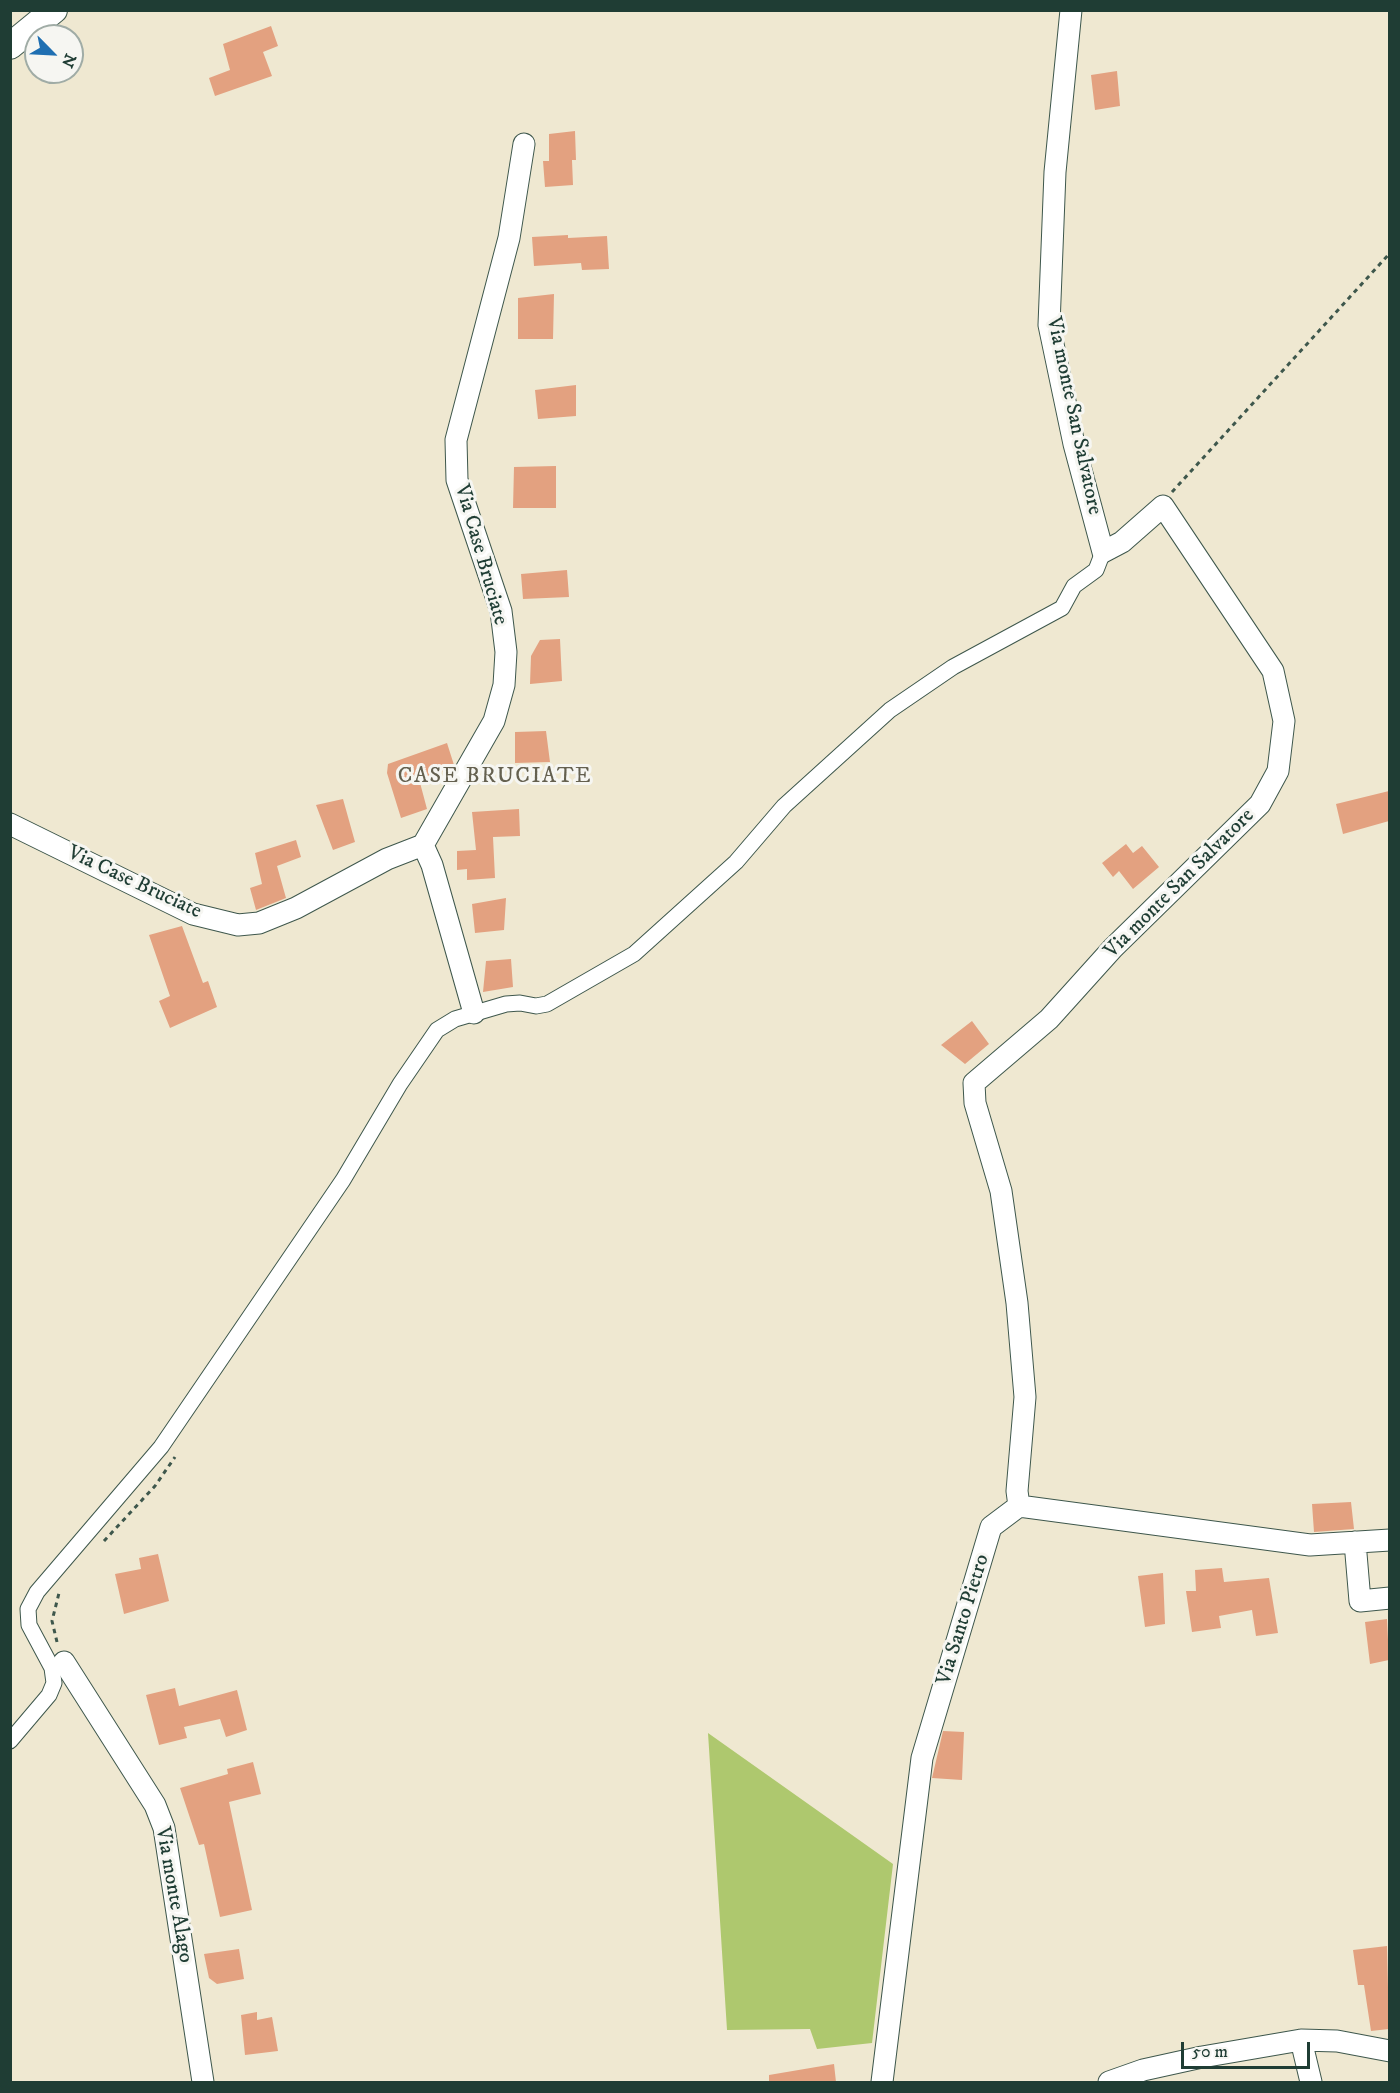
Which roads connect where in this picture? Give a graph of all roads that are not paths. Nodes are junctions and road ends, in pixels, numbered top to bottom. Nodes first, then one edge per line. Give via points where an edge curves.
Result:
1 (54, 10) edge
2 (1071, 10) edge
3 (10, 46) edge
4 (524, 144) dead end
5 (1103, 552) junction
6 (10, 824) edge
7 (423, 845) junction
8 (474, 1013) junction
9 (1019, 1506) junction
10 (1389, 1540) edge
11 (1355, 1542) junction
12 (1389, 1598) edge
13 (64, 1662) dead end
14 (10, 1742) edge
15 (1301, 2040) junction
16 (1389, 2051) edge
17 (203, 2082) edge
18 (882, 2082) edge
19 (1109, 2082) edge
20 (1311, 2082) edge

1 - 3 street
2 - 5 street, Via monte San Salvatore via 1055,172 1049,325 1074,444
4 - 7 street, Via Case Bruciate via 509,238 456,440 458,480 501,612 506,652 504,685 494,721
5 - 8 street via 1096,570 1074,586 1062,608 953,667 890,710 784,806 736,862 634,954 547,1004 506,1004
5 - 9 street, Via monte San Salvatore via 1122,542 1163,506 1273,671 1284,721 1278,771 1260,804 1113,948 1049,1019 974,1083 975,1103 1001,1191 1017,1304 1025,1398
6 - 7 street, Via Case Bruciate via 193,914 238,925 259,923 296,908 387,859
7 - 8 street
8 - 14 street via 455,1018 437,1030 343,1180 161,1447 37,1592 28,1609 29,1625 51,1668 54,1683 49,1695
9 - 11 street via 1310,1545
9 - 18 street, Via Santo Pietro via 991,1527 922,1758
10 - 11 street
11 - 12 street via 1360,1601
13 - 17 street, Via monte Alago via 155,1805 164,1828
15 - 16 street via 1337,2041
15 - 19 street via 1190,2059
15 - 20 street

